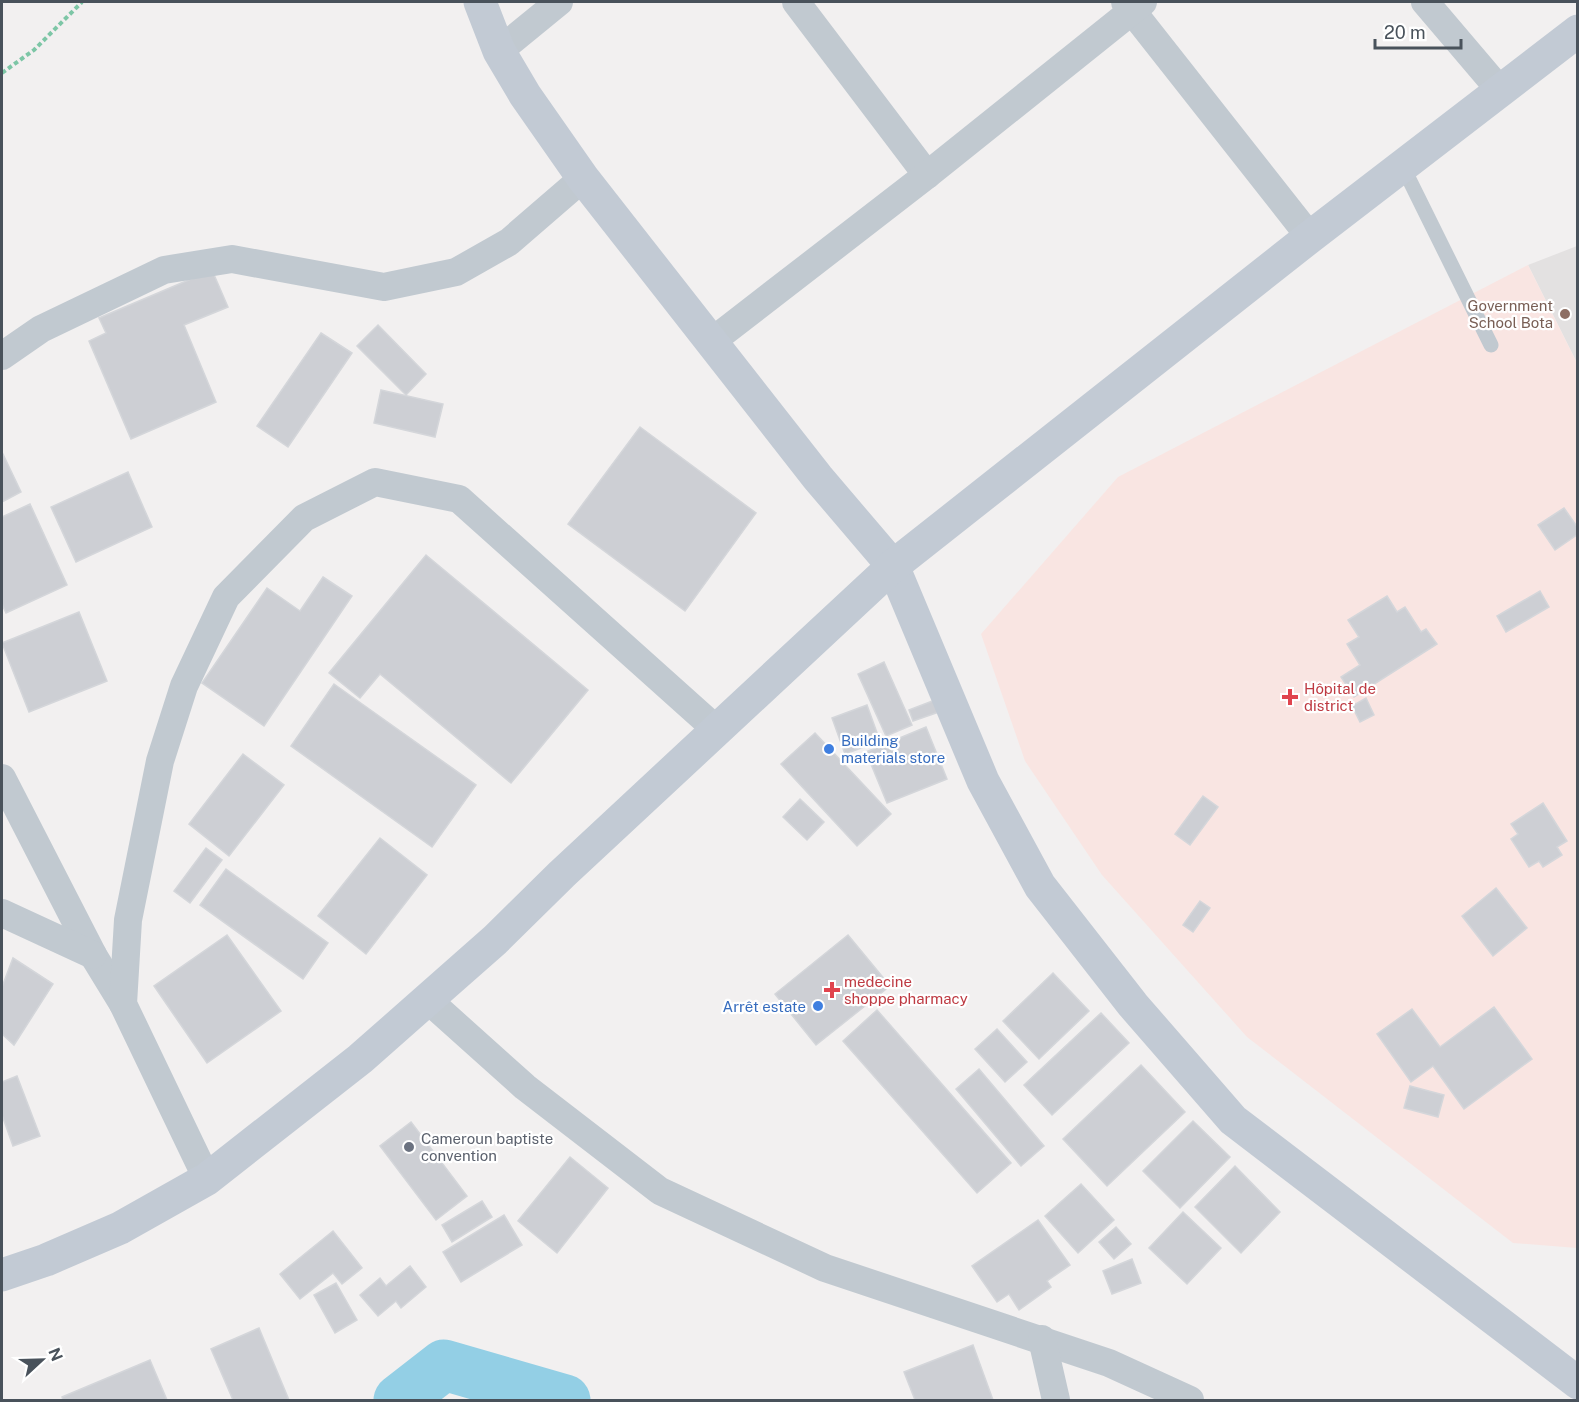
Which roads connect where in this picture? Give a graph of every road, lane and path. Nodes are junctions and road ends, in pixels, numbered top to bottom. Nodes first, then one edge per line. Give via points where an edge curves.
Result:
1 (82, 2) edge
2 (480, 2) edge
3 (559, 2) edge
4 (796, 2) edge
5 (1425, 2) edge
6 (1134, 4) edge
7 (1578, 31) edge
8 (499, 51) junction
9 (2, 73) edge
10 (1499, 89) junction
11 (1402, 165) junction
12 (927, 175) junction
13 (583, 178) junction
14 (1310, 237) junction
15 (711, 342) junction
16 (1491, 345) dead end
17 (2, 356) edge
18 (893, 566) junction
19 (718, 731) junction
20 (2, 778) edge
21 (2, 913) edge
22 (93, 955) junction
23 (428, 1000) junction
24 (123, 1004) junction
25 (207, 1179) junction
26 (2, 1275) edge
27 (1042, 1339) junction
28 (1578, 1383) edge
29 (1056, 1401) edge
30 (1190, 1401) edge

1 - 9 path via 34,50
2 - 8 street
3 - 8 street
4 - 12 street
5 - 10 street
6 - 12 street
6 - 14 street
7 - 10 street
8 - 13 street
10 - 11 street
11 - 14 street
11 - 16 lane
12 - 15 street
13 - 15 street
13 - 17 street via 509,242 456,272 384,287 231,259 164,270 41,329
14 - 18 street
15 - 18 street
18 - 19 street
18 - 28 street via 983,781 1017,844 1040,886 1133,1005 1233,1120
19 - 23 street
19 - 24 street via 459,499 375,482 304,518 226,597 184,686 160,761 128,920
20 - 22 street
21 - 22 street
22 - 24 street
23 - 25 street via 360,1059
23 - 27 street via 525,1087 660,1191 825,1268
24 - 25 street
25 - 26 street via 120,1228
27 - 29 street
27 - 30 street via 1109,1363

